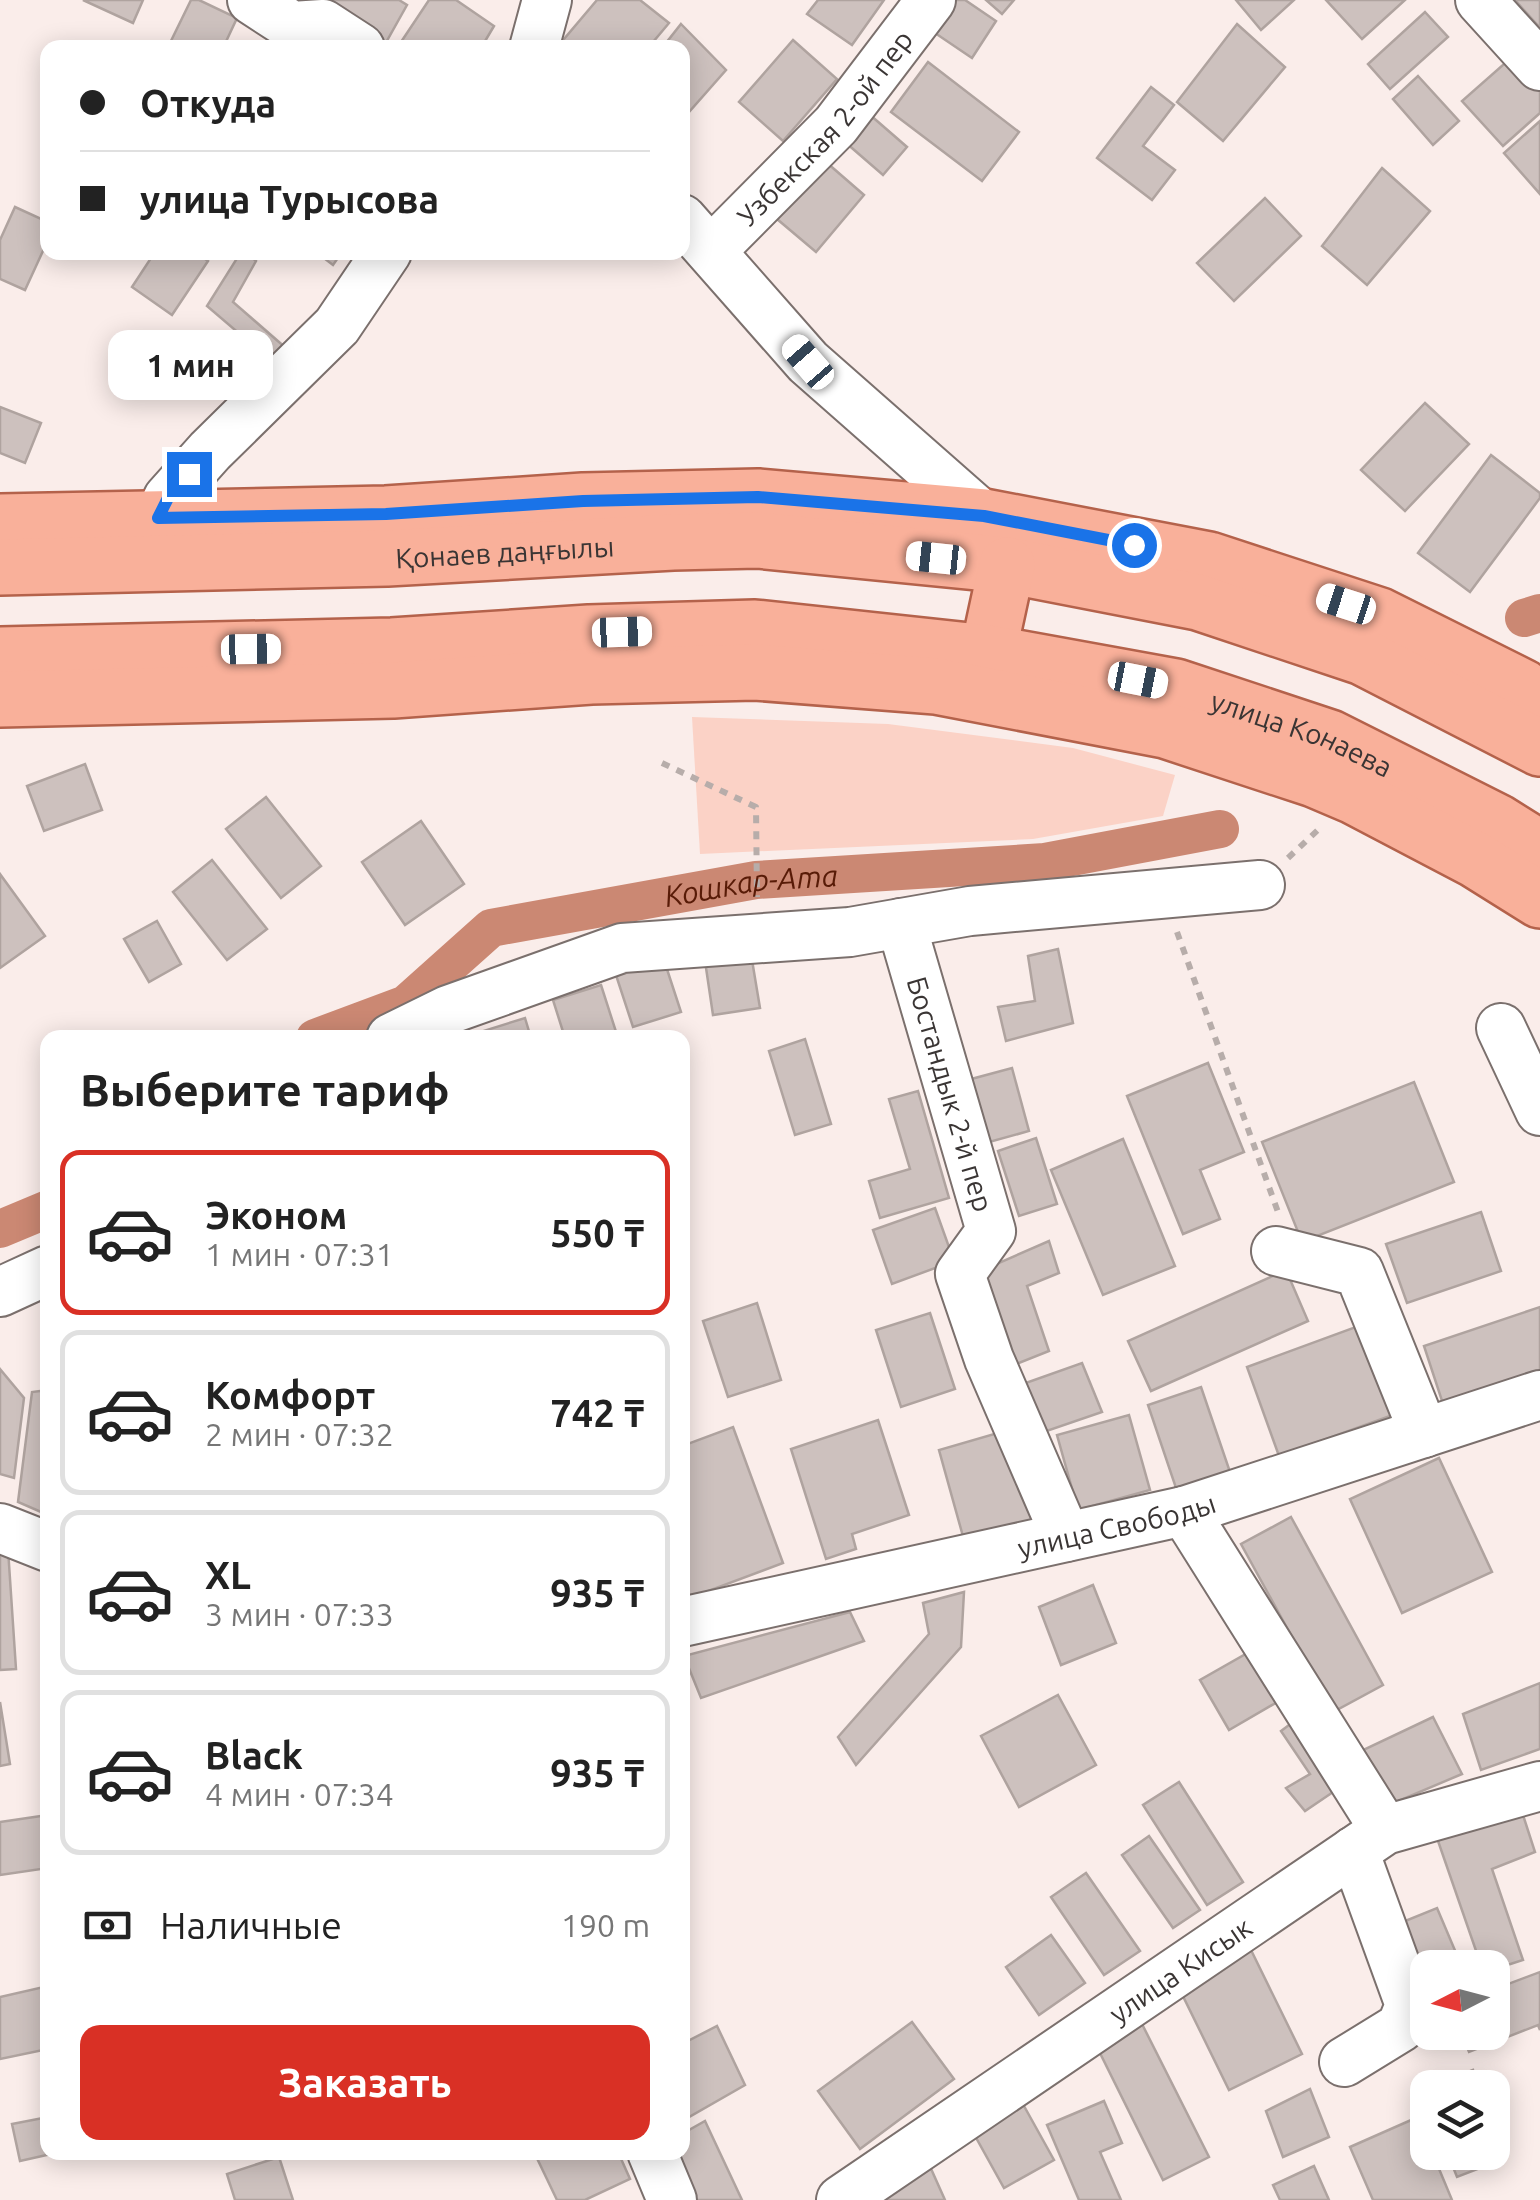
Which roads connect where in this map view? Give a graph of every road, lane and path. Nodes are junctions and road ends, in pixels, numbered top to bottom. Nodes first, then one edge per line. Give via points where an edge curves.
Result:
1 (252, 0) edge
2 (547, 0) edge
3 (932, 0) edge
4 (1480, 0) edge
5 (348, 40) edge
6 (536, 40) edge
7 (1540, 66) edge
8 (697, 235) edge
9 (382, 260) edge
10 (583, 501) junction
11 (158, 518) junction
12 (0, 522) edge
13 (996, 540) junction
14 (673, 542) junction
15 (0, 567) edge
16 (988, 653) junction
17 (0, 655) edge
18 (0, 698) edge
19 (1534, 706) edge
20 (1540, 748) edge
21 (662, 762) dead end
22 (1331, 818) dead end
23 (1540, 849) edge
24 (1260, 884) joint
25 (1163, 894) junction
26 (1540, 900) edge
27 (757, 901) dead end
28 (901, 923) junction
29 (1501, 1028) dead end
30 (408, 1030) edge
31 (1540, 1111) edge
32 (1286, 1254) joint
33 (40, 1274) edge
34 (0, 1292) edge
35 (1540, 1395) edge
36 (1424, 1433) junction
37 (1184, 1512) junction
38 (0, 1528) edge
39 (1066, 1538) junction
40 (40, 1544) edge
41 (690, 1620) edge
42 (1540, 1786) edge
43 (1369, 1840) junction
44 (1344, 2062) dead end
45 (655, 2160) edge
46 (672, 2200) edge
47 (841, 2200) edge

1 - 5 street via 292,26 324,24
2 - 6 street
3 - 8 street, Узбекская 2-ой пер via 836,124
4 - 7 street
8 - 13 street via 808,362
9 - 11 street via 337,326 210,451
10 - 11 main road via 386,514
10 - 13 main road via 758,497
10 - 14 main road
11 - 12 main road
13 - 14 main road, Қонаев даңғылы
13 - 16 main road
13 - 19 main road via 1209,560 1380,616
13 - 20 main road via 1363,657
14 - 15 main road, Қонаев даңғылы via 388,558
16 - 17 main road via 756,628
16 - 23 main road, улица Конаева via 1176,687 1330,738
18 - 26 main road via 393,690 754,672 936,686 1165,730 1314,778
21 - 27 path via 756,807
22 - 24 path
24 - 25 street
25 - 28 street
25 - 32 path
28 - 30 street via 622,948
28 - 39 street, Бостандык 2-й пер via 991,1232 960,1274
29 - 31 street
32 - 36 street via 1359,1272
33 - 34 street
35 - 36 street, улица Свободы
36 - 37 street, улица Свободы
37 - 39 street, улица Свободы
37 - 43 street
38 - 40 street
39 - 41 street, улица Свободы
42 - 43 street, улица Кисык
43 - 44 street via 1410,2005 1401,2027
43 - 47 street, улица Кисык
45 - 46 street

